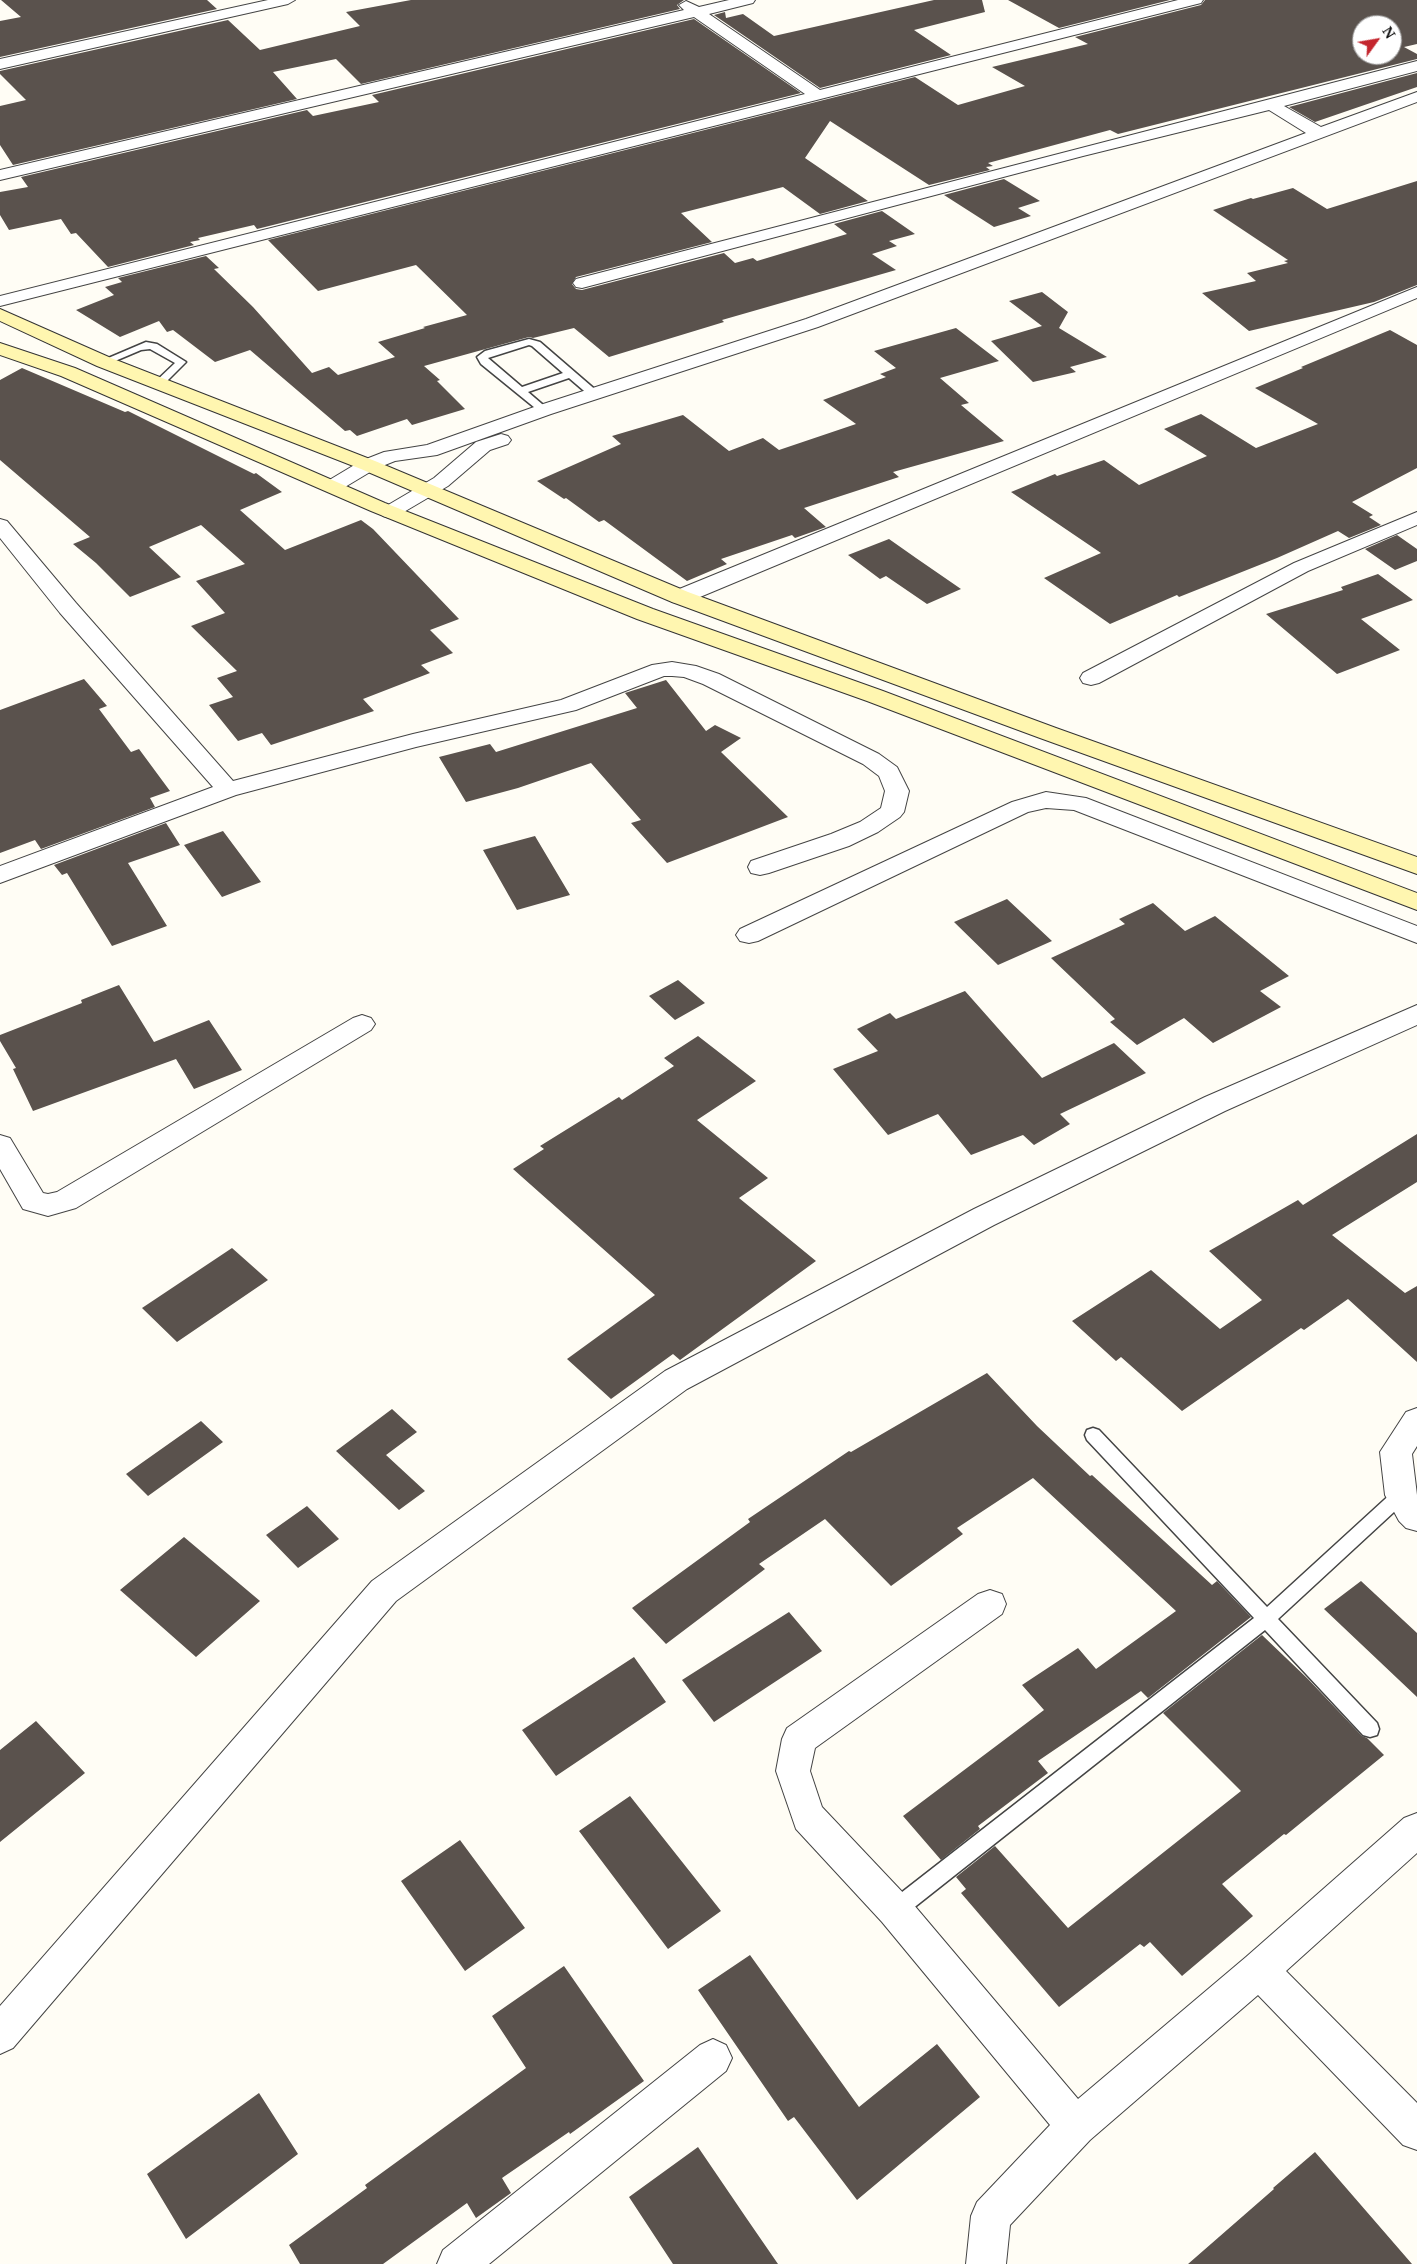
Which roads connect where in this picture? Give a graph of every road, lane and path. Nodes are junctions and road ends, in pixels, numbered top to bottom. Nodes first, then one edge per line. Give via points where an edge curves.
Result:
1 (288, 0) edge
2 (679, 0) edge
3 (748, 0) edge
4 (1196, 0) edge
5 (696, 12) junction
6 (0, 64) edge
7 (1417, 66) edge
8 (817, 95) junction
9 (1417, 98) edge
10 (1271, 104) junction
11 (1417, 108) edge
12 (1320, 134) junction
13 (0, 175) edge
14 (582, 283) dead end
15 (1417, 292) edge
16 (0, 301) edge
17 (0, 314) edge
18 (0, 349) edge
19 (104, 362) junction
20 (569, 374) junction
21 (159, 383) junction
22 (646, 384) junction
23 (519, 391) junction
24 (594, 394) junction
25 (544, 410) junction
26 (368, 465) junction
27 (333, 486) junction
28 (428, 491) junction
29 (390, 512) junction
30 (1417, 518) edge
31 (0, 525) edge
32 (680, 597) junction
33 (1091, 678) dead end
34 (228, 790) junction
35 (760, 866) dead end
36 (1417, 866) edge
37 (0, 876) edge
38 (1417, 902) edge
39 (749, 935) dead end
40 (1417, 935) edge
41 (1417, 1014) edge
42 (362, 1024) dead end
43 (0, 1145) edge
44 (1417, 1421) edge
45 (1093, 1435) dead end
46 (1409, 1507) edge
47 (990, 1604) dead end
48 (1267, 1618) junction
49 (1370, 1729) dead end
50 (1417, 1830) edge
51 (895, 1910) junction
52 (1259, 1970) junction
53 (0, 2035) edge
54 (713, 2058) dead end
55 (1076, 2126) junction
56 (1417, 2131) edge
57 (457, 2264) edge
58 (986, 2264) edge

1 - 6 street
2 - 5 street
3 - 5 street
4 - 8 street
5 - 8 street
5 - 13 street
7 - 10 street
8 - 16 street
9 - 12 street
10 - 12 street
10 - 14 street
11 - 22 street via 822,329
12 - 22 street
15 - 32 street
17 - 19 main road
18 - 27 main road via 68,372
19 - 21 main road
19 - 21 lane via 137,348 153,346 181,362
20 - 23 lane
20 - 23 lane via 536,344 529,342 489,352 482,357
20 - 24 lane
21 - 26 main road
22 - 24 street
22 - 28 street via 483,446
23 - 25 lane
24 - 25 street
25 - 26 street via 430,451 391,456
26 - 27 street
26 - 28 main road
27 - 29 main road
28 - 29 street
28 - 32 main road
29 - 38 main road via 663,621 893,703
30 - 33 street via 1301,567
31 - 34 street via 68,608
32 - 36 main road
34 - 35 street via 568,704 660,670 688,671 711,679 871,759 889,772 897,791 892,812 869,827
34 - 37 street
39 - 40 street via 1020,808 1046,800 1078,803
41 - 53 street via 1215,1104 984,1217 668,1386 384,1591
42 - 43 street via 66,1200 48,1205 33,1201
44 - 46 street via 1396,1452
45 - 48 lane
46 - 48 lane
47 - 51 street via 800,1740 793,1771 808,1817
48 - 49 lane
48 - 51 lane
50 - 52 street
51 - 55 street
52 - 55 street
52 - 56 street
54 - 57 street
55 - 58 street via 991,2216

